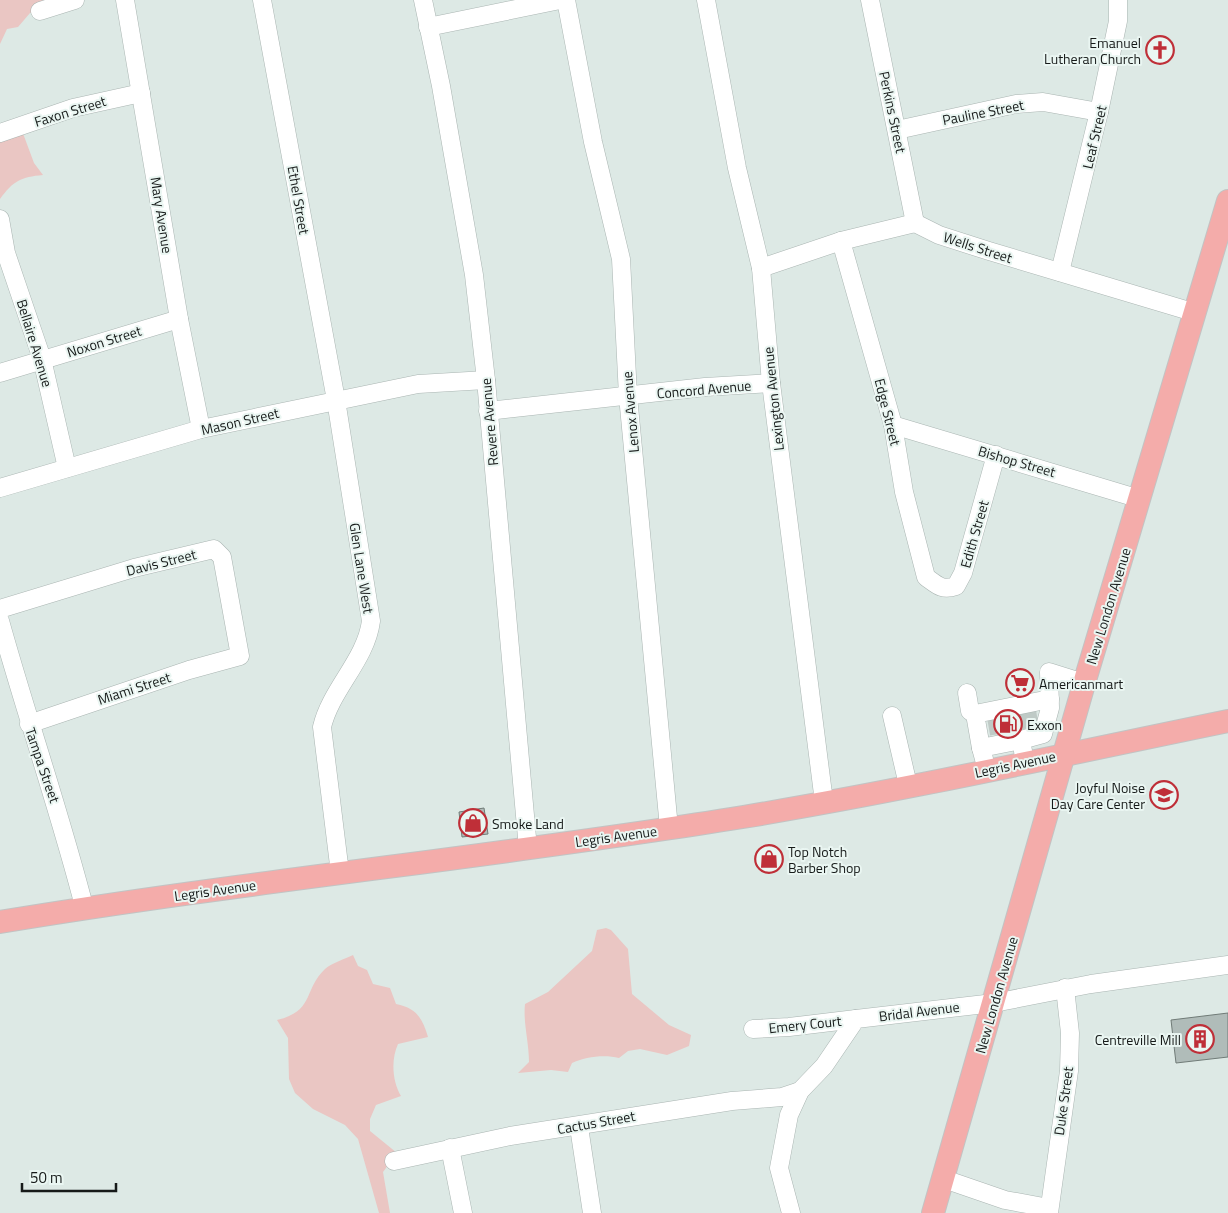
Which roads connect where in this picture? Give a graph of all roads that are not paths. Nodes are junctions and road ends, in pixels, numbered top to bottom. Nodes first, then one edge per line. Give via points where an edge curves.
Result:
1 (75, 0) edge
2 (125, 0) edge
3 (262, 0) edge
4 (423, 0) edge
5 (560, 0) edge
6 (566, 0) edge
7 (706, 0) edge
8 (870, 0) edge
9 (1118, 0) edge
10 (40, 11) dead end
11 (428, 28) junction
12 (141, 93) junction
13 (1100, 112) junction
14 (897, 130) junction
15 (0, 133) edge
16 (1228, 201) edge
17 (0, 219) edge
18 (915, 223) junction
19 (841, 241) junction
20 (761, 268) junction
21 (1060, 272) junction
22 (1196, 313) junction
23 (179, 319) junction
24 (42, 360) junction
25 (0, 373) edge
26 (486, 380) junction
27 (770, 383) junction
28 (628, 396) junction
29 (336, 400) junction
30 (488, 411) junction
31 (893, 425) junction
32 (201, 429) junction
33 (996, 455) junction
34 (67, 468) junction
35 (0, 488) edge
36 (1140, 499) junction
37 (932, 581) joint
38 (0, 609) edge
39 (0, 621) edge
40 (240, 656) joint
41 (1084, 683) junction
42 (968, 693) dead end
43 (1050, 699) junction
44 (975, 714) junction
45 (892, 716) dead end
46 (1228, 721) edge
47 (29, 724) junction
48 (1014, 725) junction
49 (982, 748) junction
50 (1066, 753) junction
51 (1026, 762) junction
52 (986, 770) junction
53 (908, 785) junction
54 (824, 802) junction
55 (669, 828) junction
56 (528, 849) junction
57 (340, 873) junction
58 (85, 910) junction
59 (0, 922) edge
60 (1228, 965) edge
61 (1065, 988) junction
62 (994, 1003) junction
63 (856, 1019) junction
64 (753, 1029) dead end
65 (800, 1090) junction
66 (579, 1126) junction
67 (450, 1148) junction
68 (394, 1161) dead end
69 (944, 1179) junction
70 (1049, 1211) edge
71 (463, 1213) edge
72 (592, 1213) edge
73 (791, 1213) edge
74 (933, 1213) edge

1 - 10 street
2 - 12 street, Mary Avenue
3 - 29 street, Ethel Street
4 - 11 street, Revere Avenue
5 - 11 street
6 - 28 street, Lenox Avenue via 595,152 621,259
7 - 20 street, Lexington Avenue via 737,168
8 - 14 street, Perkins Street
9 - 13 street, Leaf Street via 1118,21
11 - 26 street, Revere Avenue via 463,204
12 - 15 street, Faxon Street via 73,108
12 - 23 street, Mary Avenue
13 - 14 street, Pauline Street via 1043,102 1016,104
13 - 21 street, Leaf Street
14 - 18 street, Perkins Street
16 - 22 main road, New London Avenue
17 - 24 street, Bellaire Avenue via 6,253
18 - 19 street
18 - 21 street, Wells Street via 939,235
19 - 20 street
19 - 31 street, Edge Street
20 - 27 street, Lexington Avenue
21 - 22 street, Wells Street
22 - 36 main road, New London Avenue
23 - 24 street, Noxon Street
23 - 32 street, Mary Avenue
24 - 25 street, Noxon Street
24 - 34 street, Bellaire Avenue
26 - 29 street, Mason Street via 418,384
26 - 30 street, Revere Avenue
27 - 28 street, Concord Avenue
27 - 54 street, Lexington Avenue
28 - 30 street, Concord Avenue
28 - 55 street, Lenox Avenue
29 - 32 street, Mason Street
29 - 57 street, Glen Lane West via 371,621 369,637 326,711 322,727
30 - 56 street, Revere Avenue
31 - 33 street, Bishop Street
31 - 37 street, Edge Street via 904,492 926,577
32 - 34 street, Mason Street
33 - 36 street, Bishop Street
33 - 37 street, Edith Street via 963,573 956,586 948,589 936,586
34 - 35 street, Mason Street
36 - 41 main road, New London Avenue
38 - 40 street, Davis Street via 134,568 214,548 222,557
39 - 47 street, Tampa Street
40 - 47 street, Miami Street
41 - 43 street via 1049,672
41 - 50 main road, New London Avenue
42 - 44 street via 970,712
43 - 48 street
43 - 48 street via 1043,734
44 - 48 street
44 - 49 street
45 - 53 street
46 - 50 main road, Legris Avenue
47 - 58 street, Tampa Street via 63,824
48 - 49 street
48 - 51 street
49 - 52 street
50 - 51 main road, Legris Avenue
50 - 62 main road, New London Avenue
51 - 52 main road, Legris Avenue
52 - 53 main road, Legris Avenue
53 - 54 main road, Legris Avenue
54 - 55 main road, Legris Avenue
55 - 56 main road, Legris Avenue
56 - 57 main road, Legris Avenue
57 - 58 main road, Legris Avenue
58 - 59 main road, Legris Avenue
60 - 61 street, Bridal Avenue
61 - 62 street, Bridal Avenue
61 - 70 street, Duke Street via 1070,1033 1068,1071
62 - 63 street, Bridal Avenue
62 - 69 main road, New London Avenue
63 - 64 street, Emery Court
63 - 65 street via 824,1066
65 - 66 street, Cactus Street via 782,1097 660,1111
65 - 73 street via 790,1115 779,1168
66 - 67 street, Cactus Street
66 - 72 street
67 - 68 street, Cactus Street
67 - 71 street
69 - 70 street
69 - 74 main road, New London Avenue

